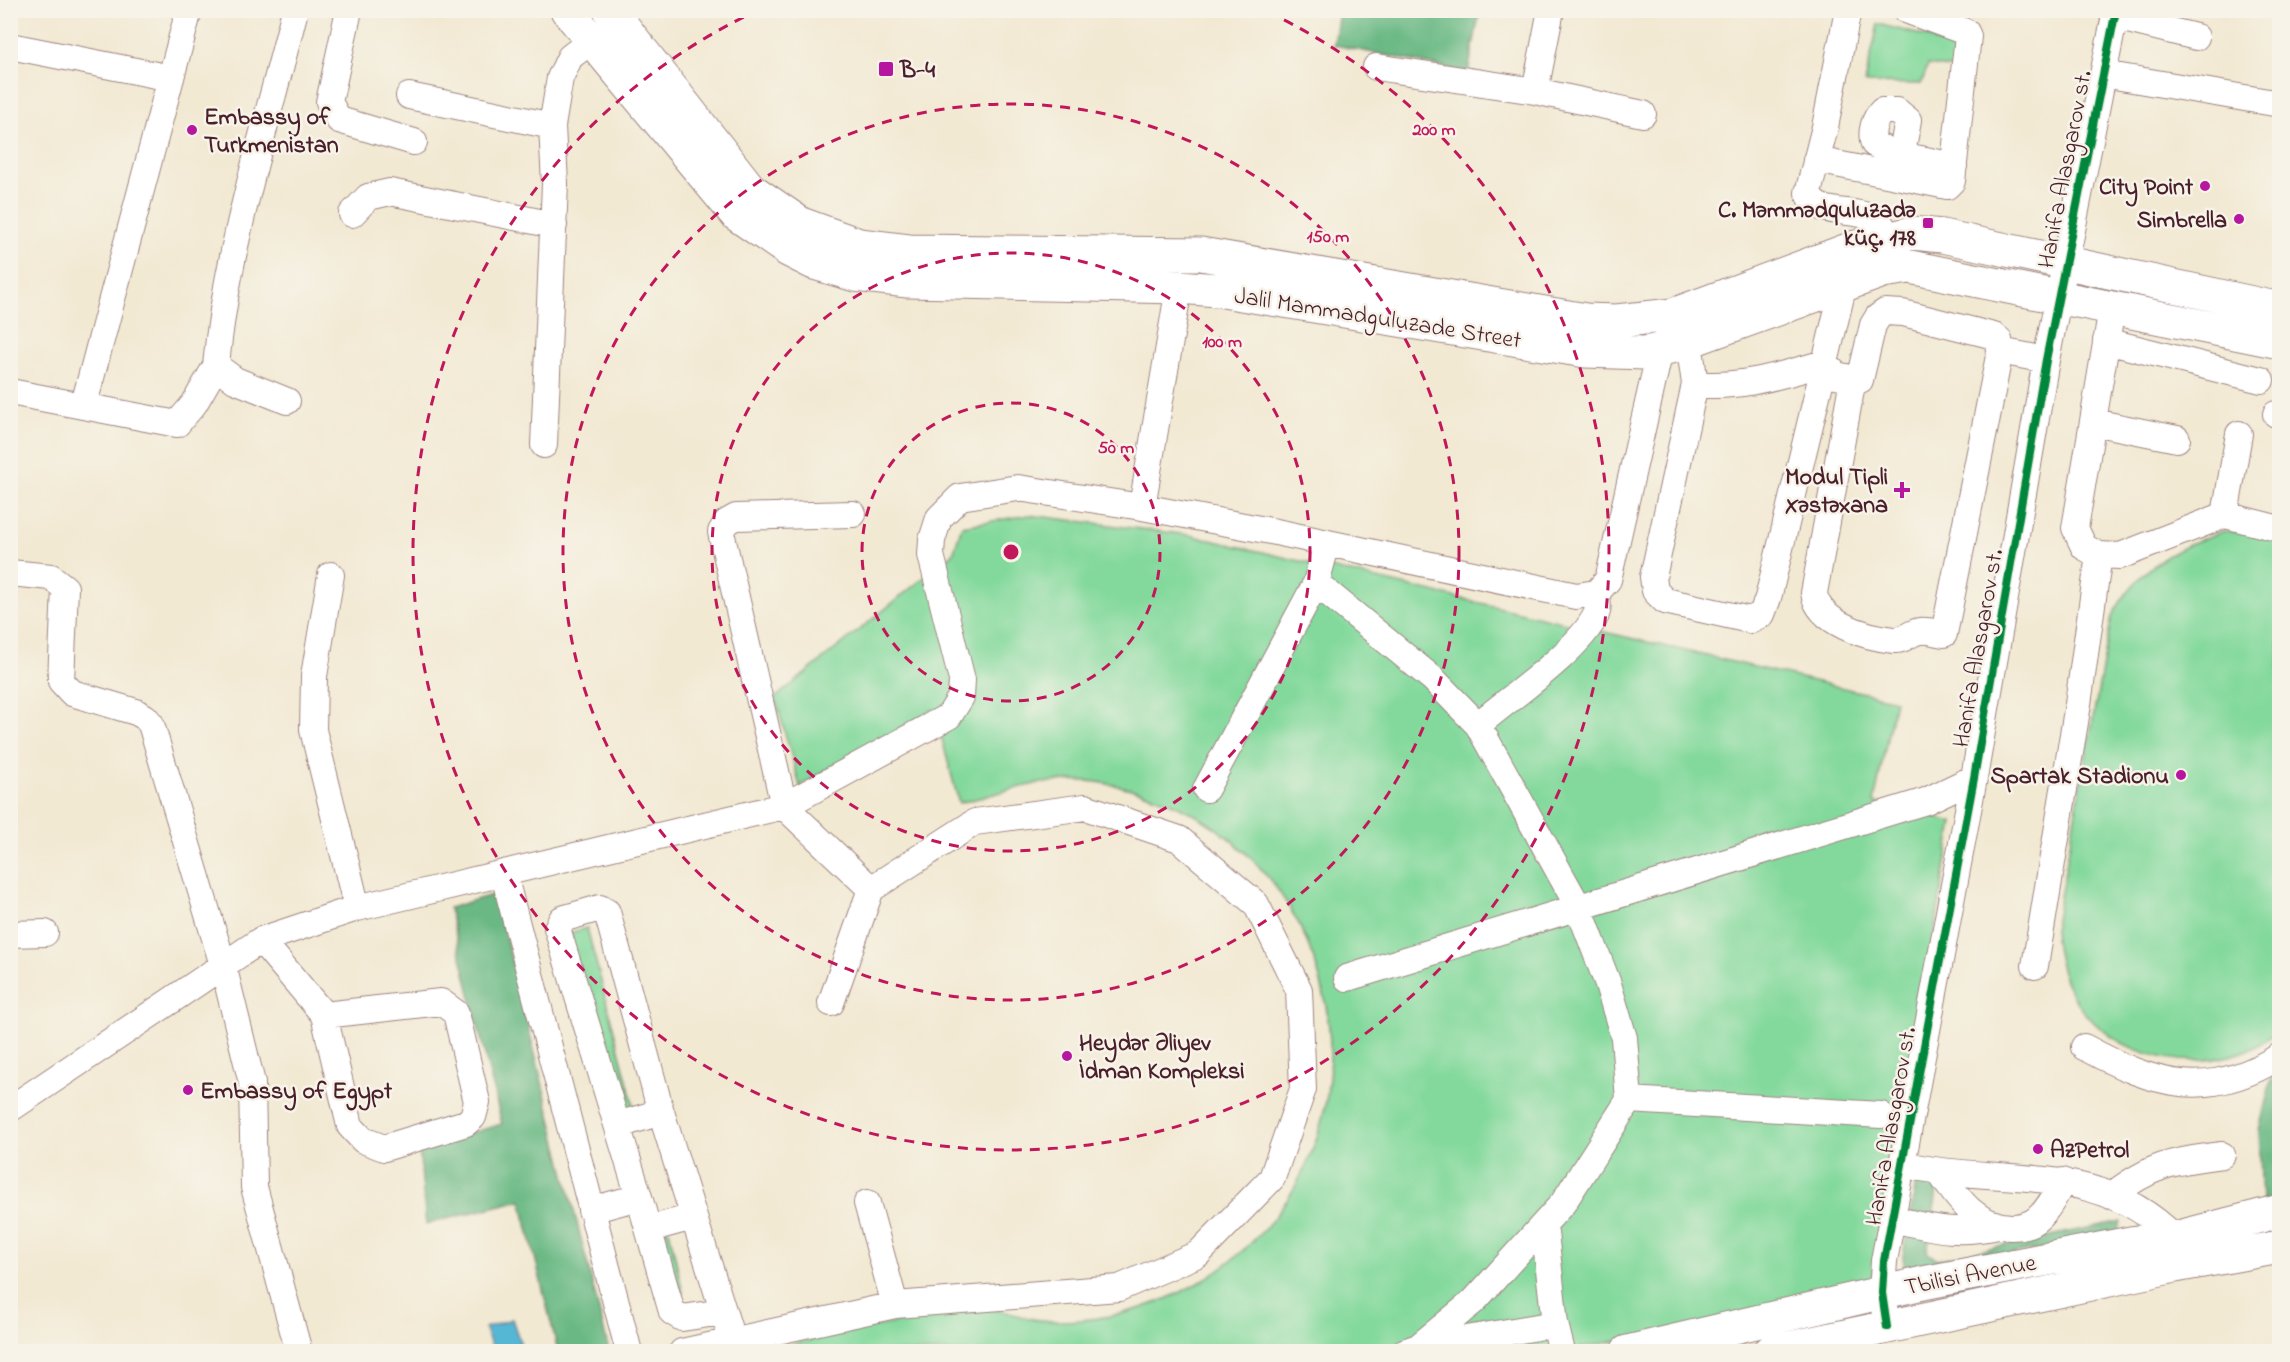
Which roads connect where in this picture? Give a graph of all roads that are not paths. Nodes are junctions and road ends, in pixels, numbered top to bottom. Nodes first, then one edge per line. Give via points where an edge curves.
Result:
1 (189, 10) edge
2 (295, 10) edge
3 (349, 10) edge
4 (567, 10) edge
5 (609, 10) edge
6 (1551, 10) edge
7 (1848, 10) edge
8 (1906, 10) edge
9 (2116, 14) edge
10 (2196, 37) dead end
11 (592, 40) junction
12 (10, 46) edge
13 (1376, 67) dead end
14 (2103, 74) junction
15 (171, 78) junction
16 (1535, 91) junction
17 (409, 96) dead end
18 (2280, 104) edge
19 (1643, 114) dead end
20 (552, 126) junction
21 (414, 142) dead end
22 (1902, 153) dead end
23 (1816, 160) junction
24 (1954, 166) junction
25 (352, 214) dead end
26 (554, 225) junction
27 (1884, 240) junction
28 (2065, 264) junction
29 (1841, 269) junction
30 (1179, 287) junction
31 (2059, 297) junction
32 (2112, 308) junction
33 (2280, 309) edge
34 (1655, 318) junction
35 (2106, 341) junction
36 (2280, 342) edge
37 (1675, 346) junction
38 (2000, 351) junction
39 (2046, 360) junction
40 (1825, 363) junction
41 (216, 366) junction
42 (1853, 379) junction
43 (2261, 380) dead end
44 (1695, 384) junction
45 (10, 392) edge
46 (287, 401) dead end
47 (84, 404) junction
48 (2093, 422) junction
49 (2239, 434) dead end
50 (2177, 439) dead end
51 (544, 445) dead end
52 (1142, 507) junction
53 (854, 514) dead end
54 (2225, 515) junction
55 (2280, 529) edge
56 (1782, 541) junction
57 (1327, 543) junction
58 (1822, 546) junction
59 (2098, 555) junction
60 (10, 573) edge
61 (331, 575) dead end
62 (1316, 583) junction
63 (1596, 593) junction
64 (1478, 724) junction
65 (1974, 778) junction
66 (1206, 789) dead end
67 (783, 806) junction
68 (504, 875) junction
69 (871, 889) junction
70 (357, 908) junction
71 (1579, 908) junction
72 (45, 933) dead end
73 (10, 934) edge
74 (261, 940) junction
75 (223, 965) junction
76 (2035, 966) dead end
77 (1347, 978) dead end
78 (831, 1003) dead end
79 (324, 1015) junction
80 (2084, 1047) dead end
81 (2280, 1056) edge
82 (1629, 1100) junction
83 (11, 1109) edge
84 (661, 1112) junction
85 (1881, 1115) dead end
86 (618, 1125) junction
87 (2222, 1155) dead end
88 (1902, 1164) junction
89 (1940, 1173) junction
90 (2063, 1180) junction
91 (2111, 1196) junction
92 (639, 1197) junction
93 (867, 1203) dead end
94 (591, 1210) junction
95 (2280, 1211) edge
96 (693, 1217) junction
97 (1892, 1219) junction
98 (1544, 1224) junction
99 (1998, 1226) junction
100 (648, 1229) junction
101 (2175, 1238) junction
102 (2280, 1247) edge
103 (1882, 1293) junction
104 (895, 1305) junction
105 (723, 1312) junction
106 (1555, 1324) junction
107 (1887, 1327) junction
108 (735, 1346) edge
109 (1411, 1349) edge
110 (299, 1352) edge
111 (629, 1352) edge
112 (682, 1352) edge
113 (1562, 1352) edge
114 (1627, 1352) edge
115 (1770, 1352) edge

1 - 15 street
2 - 41 street via 251,179 219,333
3 - 21 street via 329,102 333,112 339,120
4 - 11 main road, Jalil Mammadguluzade Street
5 - 34 main road, Jalil Mammadguluzade Street via 750,189 801,224 859,245 909,251 1201,254 1586,320
6 - 16 street
7 - 23 street
8 - 24 street via 1968,36
9 - 10 street
9 - 14 street, Hanifa Alasgarov st.
11 - 20 street via 570,57 560,78
11 - 30 main road, Jalil Mammadguluzade Street via 736,214 788,250 814,262 855,275 908,281
12 - 15 street
13 - 16 street
14 - 18 street
14 - 28 street, Hanifa Alasgarov st.
15 - 47 street
16 - 19 street
17 - 20 street
20 - 26 street
22 - 24 street
23 - 24 street via 1947,186 1952,181
23 - 27 street via 1808,194 1811,201 1819,207 1870,217 1882,226
25 - 26 street via 368,197 390,192
26 - 51 street
27 - 28 main road, Jalil Mammadguluzade Street via 1912,233 1942,236
27 - 29 main road, Jalil Mammadguluzade Street
28 - 31 street, Hanifa Alasgarov st.
28 - 33 main road, Jalil Mammadguluzade Street
29 - 31 main road, Jalil Mammadguluzade Street via 1883,271 1910,267
29 - 34 main road, Jalil Mammadguluzade Street
29 - 37 main road, Jalil Mammadguluzade Street
29 - 40 street
30 - 37 main road, Jalil Mammadguluzade Street via 1585,351 1645,353
30 - 52 street
31 - 32 main road, Jalil Mammadguluzade Street
31 - 39 street, Hanifa Alasgarov st.
32 - 35 street
32 - 36 main road, Jalil Mammadguluzade Street
34 - 37 main road
35 - 43 street
35 - 48 street
37 - 44 street
37 - 63 street via 1608,580
38 - 39 street
38 - 42 street via 2001,345 1994,336 1885,312 1873,325 1862,377
38 - 58 street via 1944,634 1922,631 1895,640 1838,623 1815,601
39 - 65 street, Hanifa Alasgarov st.
40 - 42 street via 1836,375
40 - 44 street via 1751,383 1721,387
40 - 56 street
41 - 46 street via 235,380
41 - 47 street via 177,424
42 - 58 street
44 - 56 street via 1653,577 1656,591 1665,601 1750,620 1762,614
45 - 47 street
48 - 50 street
48 - 59 street via 2075,528 2084,547
49 - 54 street
52 - 57 street
52 - 67 street via 1018,488 960,497 939,518 931,555 962,680 961,697 949,716
53 - 67 street via 736,517 721,532
54 - 55 street
54 - 59 street via 2120,556
56 - 58 street
57 - 62 street
57 - 63 street via 1576,596
59 - 76 street
60 - 75 street via 51,577 65,588 61,681 65,688 136,712 151,724
61 - 70 street via 314,676 314,730
62 - 64 street via 1433,679
62 - 66 street
63 - 64 street via 1595,617 1575,642
64 - 71 street
65 - 71 street via 1926,801
65 - 88 street, Hanifa Alasgarov st.
67 - 68 street
67 - 69 street
68 - 70 street
68 - 94 street
69 - 78 street
69 - 104 street via 975,822 1085,807 1179,840 1256,904 1299,990 1303,1089 1272,1178 1198,1254 1119,1288
70 - 74 street
71 - 77 street
71 - 82 street via 1624,1038
72 - 73 street
74 - 75 street
74 - 79 street
75 - 83 street
75 - 110 street via 252,1083 254,1188
79 - 79 street via 350,1126 363,1140 384,1148 466,1123 473,1117 477,1102 456,1013 450,1007 441,1002
80 - 81 street via 2126,1070 2182,1084 2218,1082 2253,1072
82 - 85 street
82 - 98 street via 1563,1203
84 - 86 street
84 - 86 street via 607,912 600,908 562,919 556,928
84 - 96 street
86 - 92 street
87 - 91 street via 2160,1166 2136,1176
88 - 89 street
88 - 97 street, Hanifa Alasgarov st.
89 - 90 street
89 - 99 street via 1973,1215
90 - 91 street
90 - 99 street via 2037,1221 2018,1227
91 - 101 street via 2163,1225
92 - 94 street
92 - 100 street
93 - 104 street
94 - 111 street
95 - 101 main road, Tbilisi Avenue
96 - 100 street
96 - 105 street
97 - 99 street via 1960,1232
97 - 103 street, Hanifa Alasgarov st.
98 - 106 street
98 - 109 street via 1474,1301
100 - 105 street via 672,1312 682,1318
101 - 103 main road, Tbilisi Avenue via 2131,1243
102 - 107 main road, Tbilisi Avenue
103 - 107 street, Hanifa Alasgarov st.
103 - 114 main road, Tbilisi Avenue
104 - 108 street
105 - 108 street
106 - 109 street
106 - 113 street
107 - 115 main road, Tbilisi Avenue
108 - 112 street

